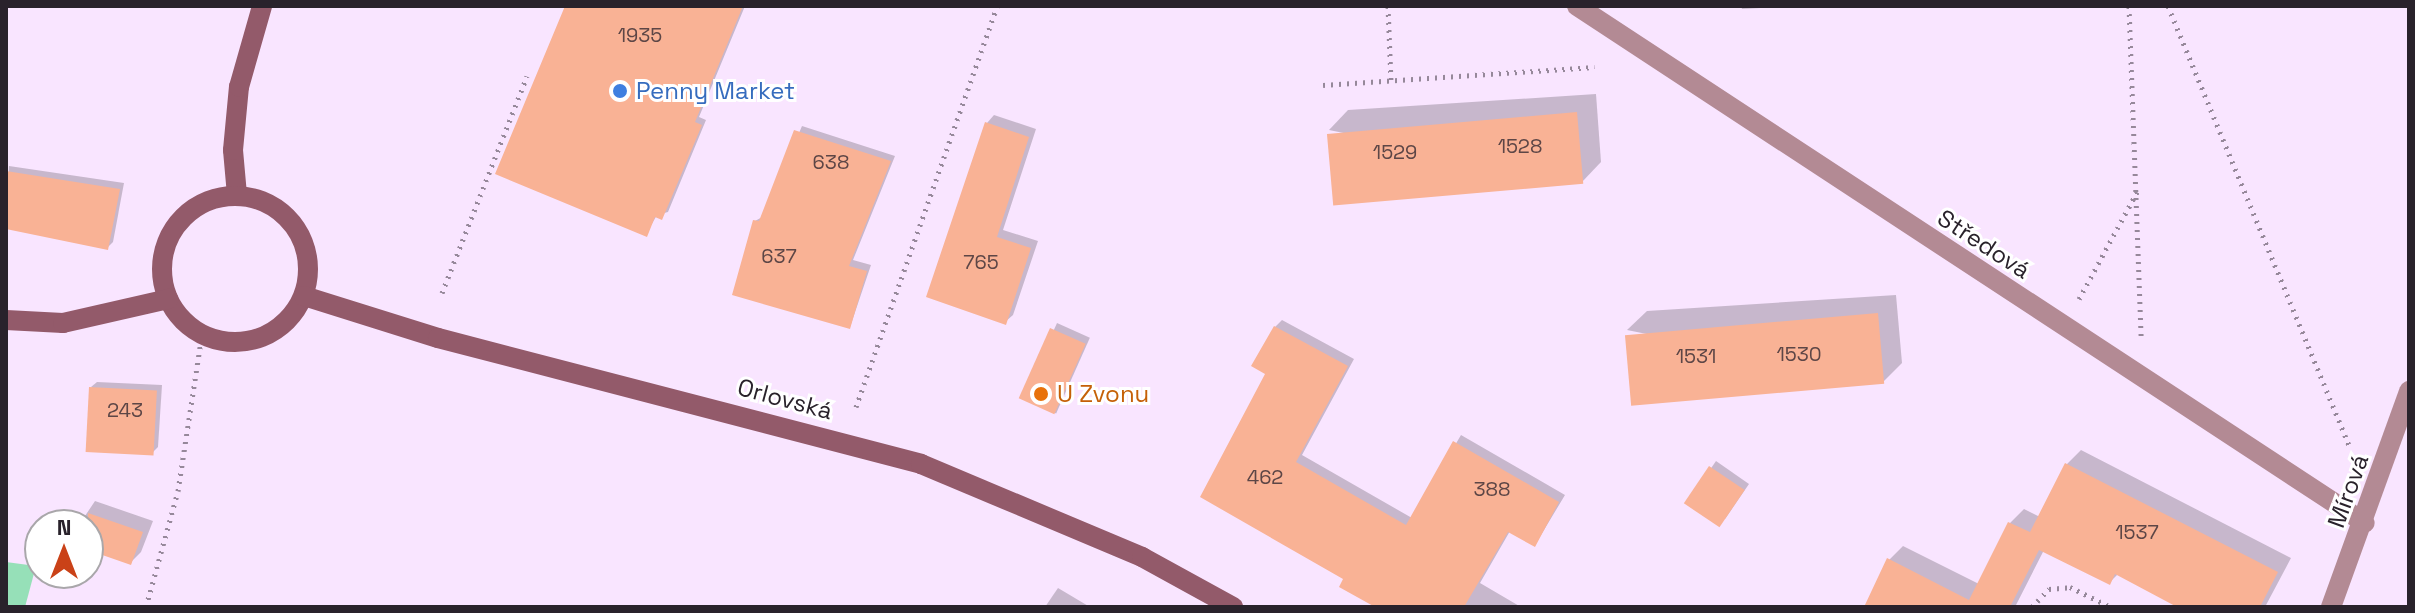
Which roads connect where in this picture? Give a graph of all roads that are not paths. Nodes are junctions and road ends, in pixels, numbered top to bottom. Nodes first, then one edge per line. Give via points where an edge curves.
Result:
1 (262, 6) edge
2 (1577, 6) edge
3 (237, 195) junction
4 (304, 296) junction
5 (168, 299) junction
6 (6, 320) edge
7 (2409, 391) edge
8 (2365, 523) junction
9 (1233, 607) edge
10 (2331, 607) edge

1 - 3 main road via 239,87 233,150
2 - 8 street, Středová
3 - 4 main road via 281,211 297,228 308,261
3 - 5 main road via 191,210 174,228 162,275
4 - 5 main road via 291,317 261,336 225,341 182,320
4 - 9 main road, Orlovská via 438,338 921,464 1142,557
5 - 6 main road via 63,323
7 - 8 street, Mírová
8 - 10 street, Mírová

